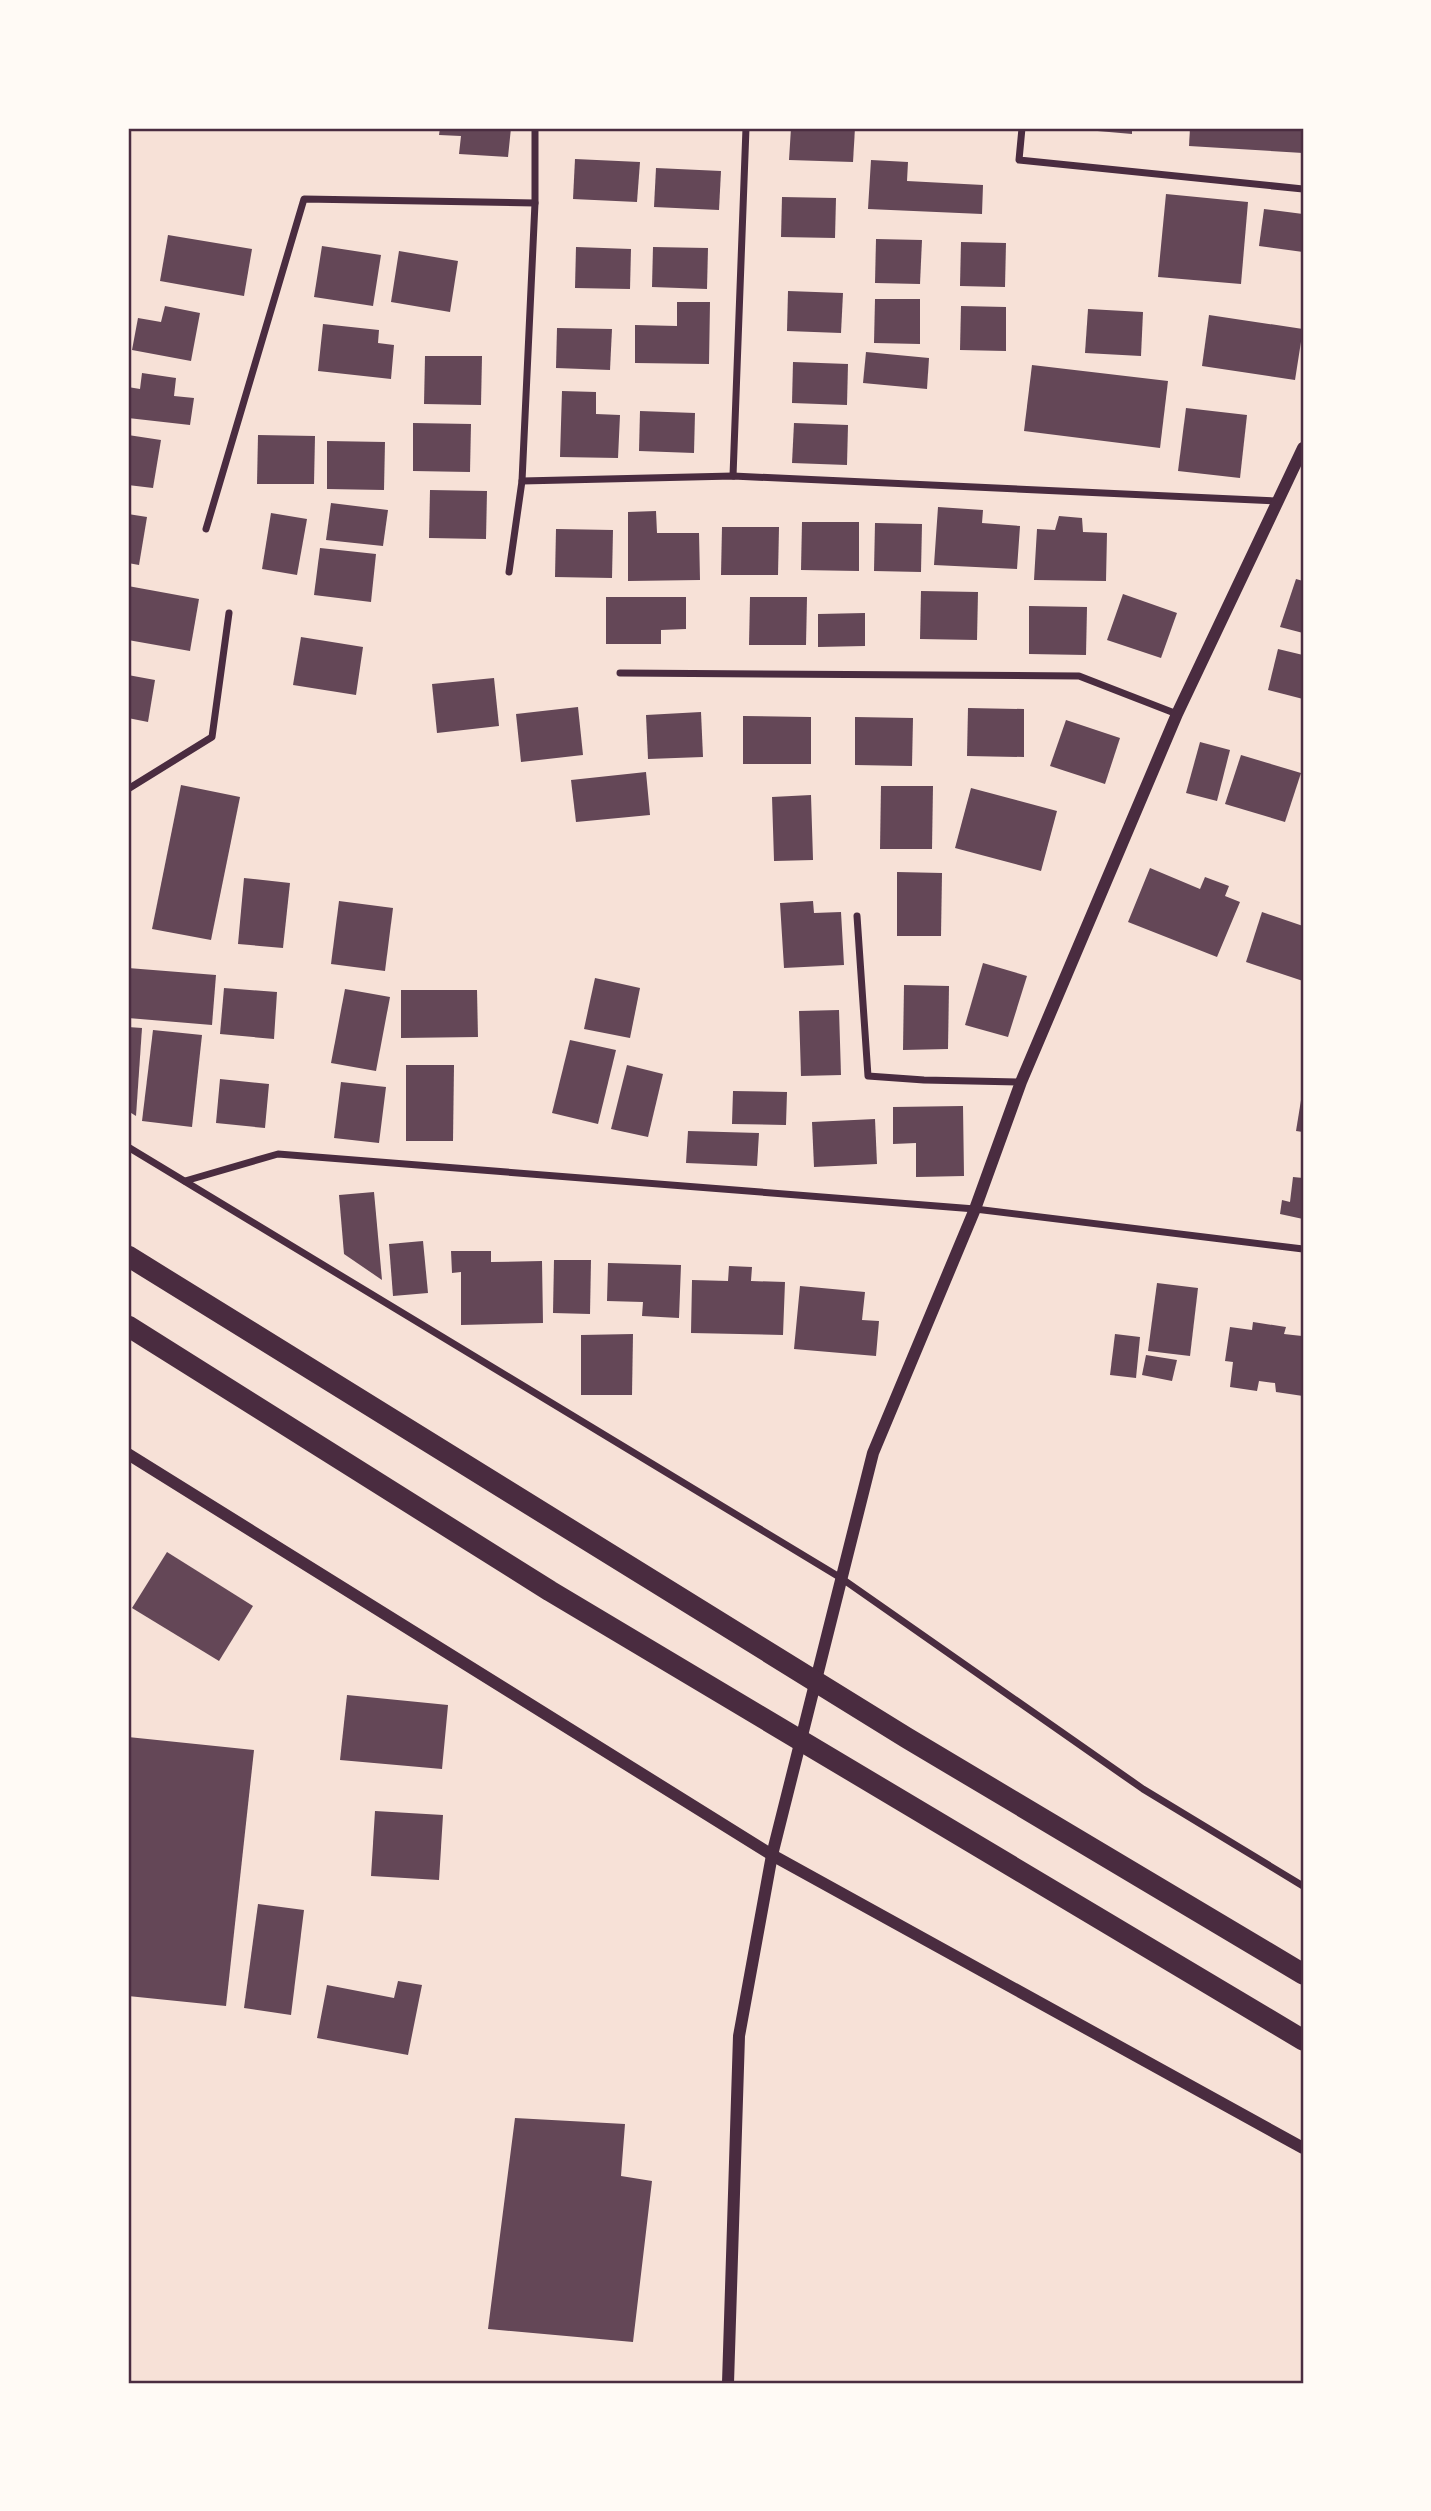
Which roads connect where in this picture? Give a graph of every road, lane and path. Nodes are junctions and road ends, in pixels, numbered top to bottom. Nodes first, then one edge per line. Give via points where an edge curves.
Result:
1 (534, 128) edge
2 (746, 128) edge
3 (1022, 128) edge
4 (1303, 189) edge
5 (535, 203) junction
6 (1303, 448) edge
7 (733, 476) junction
8 (522, 481) junction
9 (1278, 501) junction
10 (206, 529) dead end
11 (509, 572) dead end
12 (229, 613) dead end
13 (620, 673) dead end
14 (1177, 714) junction
15 (128, 789) edge
16 (857, 916) dead end
17 (1021, 1082) junction
18 (128, 1147) edge
19 (185, 1181) junction
20 (975, 1209) junction
21 (1303, 1249) edge
22 (128, 1255) edge
23 (128, 1326) edge
24 (128, 1454) edge
25 (841, 1578) junction
26 (772, 1855) junction
27 (1303, 1886) edge
28 (1303, 1974) edge
29 (1303, 2040) edge
30 (1303, 2148) edge
31 (728, 2383) edge

1 - 5 street
2 - 7 street
3 - 4 street via 1019,160
5 - 8 street
5 - 10 street via 304,199
6 - 9 street
7 - 8 street
7 - 9 street
8 - 11 street
9 - 14 street
12 - 15 street via 212,737
13 - 14 street via 1079,676
14 - 17 street
16 - 17 street via 868,1076
17 - 20 street
18 - 19 street
19 - 20 street via 278,1154
19 - 25 street
20 - 21 street
20 - 25 street via 873,1453
22 - 28 highway via 907,1738
23 - 29 highway via 551,1591
24 - 26 street
25 - 26 street
25 - 27 street via 1143,1789
26 - 30 street
26 - 31 street via 738,2036

